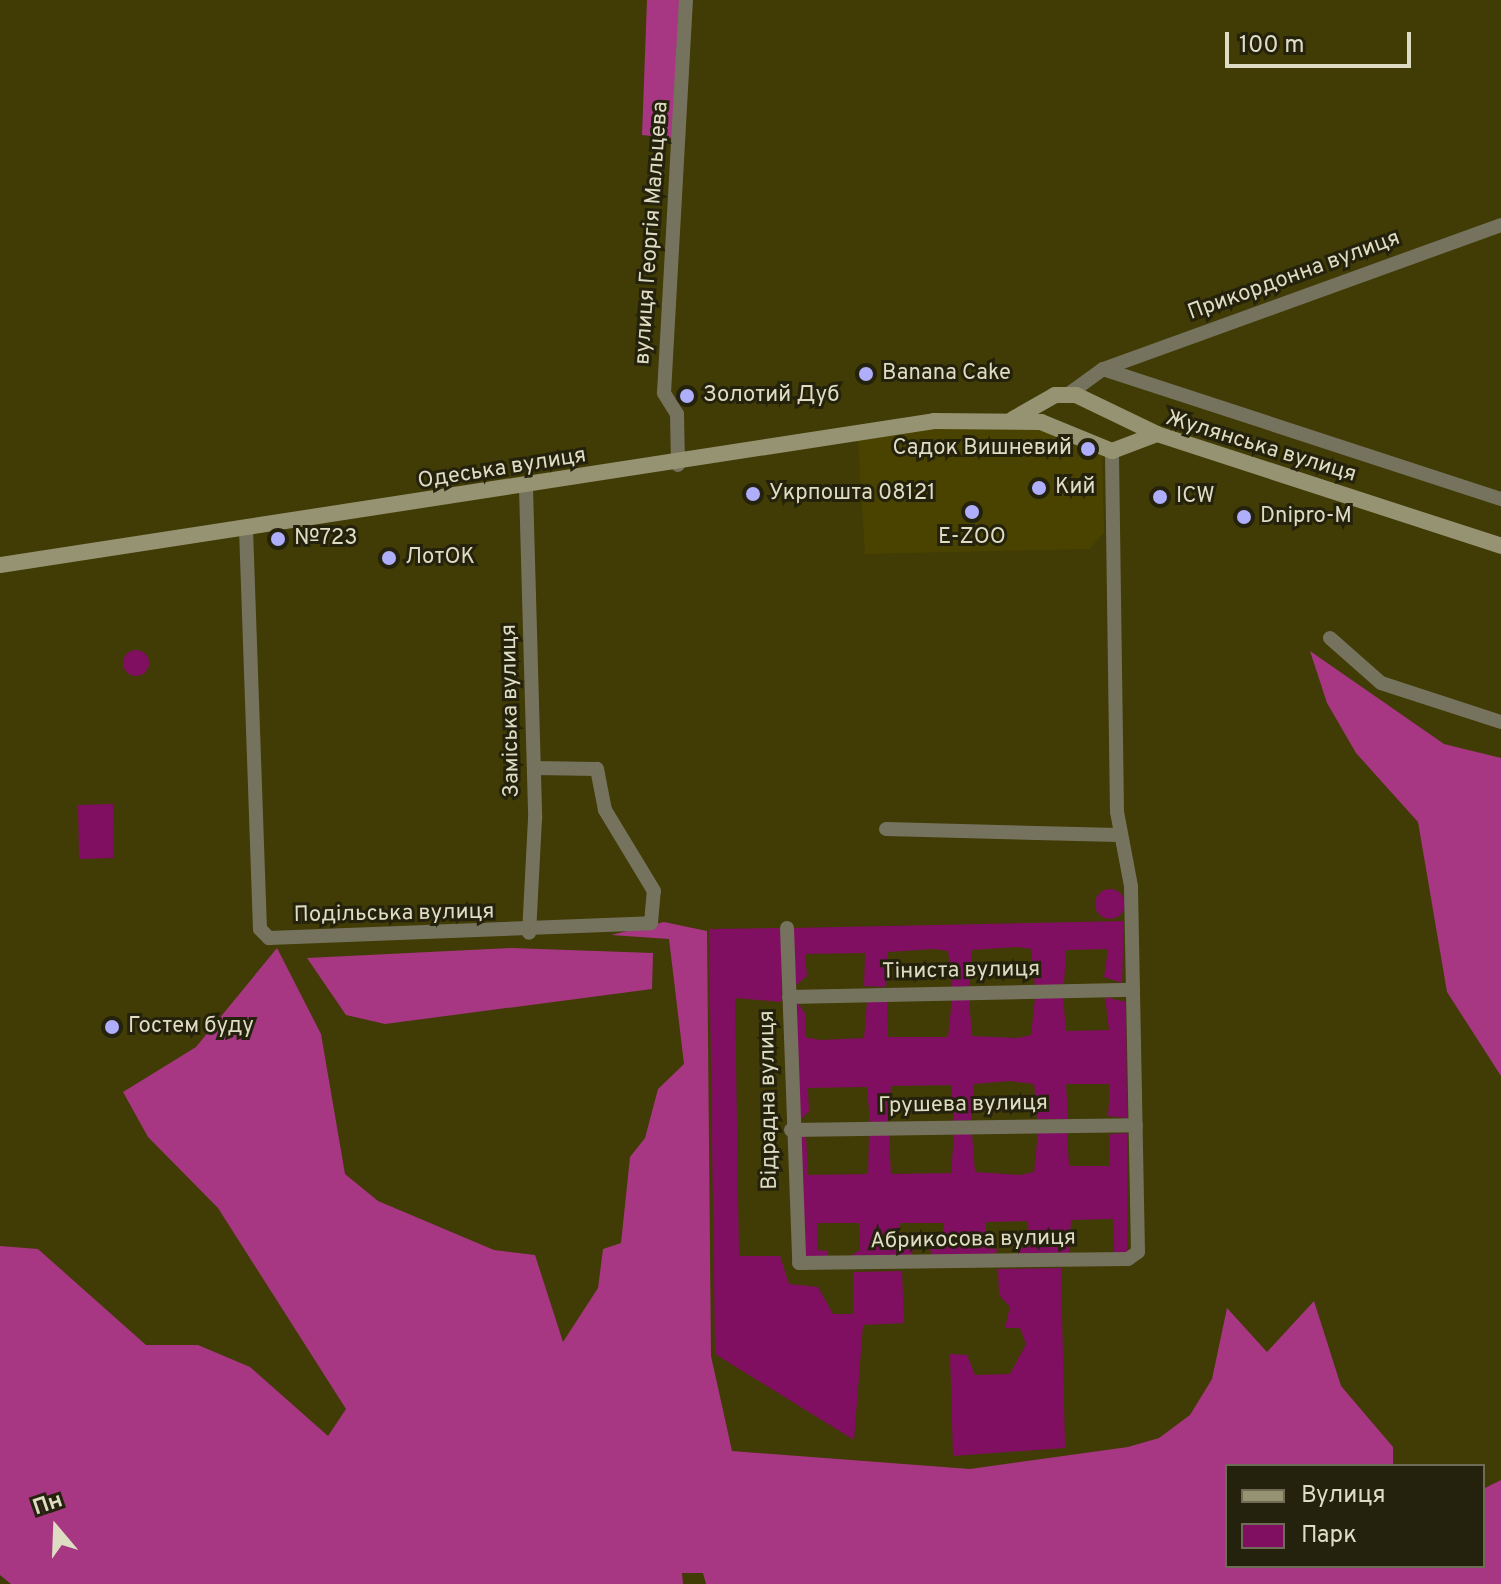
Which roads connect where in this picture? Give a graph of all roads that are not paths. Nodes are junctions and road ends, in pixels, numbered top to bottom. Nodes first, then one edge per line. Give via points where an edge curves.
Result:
1 (686, 0) edge
2 (1501, 225) edge
3 (1103, 369) junction
4 (1070, 393) junction
5 (1049, 399) junction
6 (1010, 420) junction
7 (1124, 420) junction
8 (1053, 424) junction
9 (1157, 434) junction
10 (1117, 450) junction
11 (678, 465) junction
12 (526, 488) junction
13 (1501, 499) edge
14 (246, 529) junction
15 (1501, 546) edge
16 (0, 565) edge
17 (1330, 638) dead end
18 (1501, 722) edge
19 (534, 768) junction
20 (886, 829) dead end
21 (1118, 835) junction
22 (787, 928) dead end
23 (529, 933) junction
24 (1133, 990) junction
25 (789, 997) junction
26 (1136, 1125) junction
27 (791, 1130) junction
28 (806, 1266) joint

1 - 11 street, вулиця Георгія Мальцева via 664,393 677,414
2 - 3 street, Прикордонна вулиця
3 - 4 street, Прикордонна вулиця
3 - 13 street
4 - 5 street
4 - 7 street
5 - 6 street
5 - 8 street
6 - 8 street
6 - 11 street, Одеська вулиця via 971,420
7 - 9 street
7 - 10 street
8 - 10 street
9 - 10 street, Жулянська вулиця
9 - 15 street, Жулянська вулиця
10 - 21 street
11 - 12 street, Одеська вулиця
12 - 14 street, Одеська вулиця
12 - 19 street, Заміська вулиця
14 - 16 street, Одеська вулиця
14 - 23 street, Подільська вулиця via 260,929 269,938 295,940
17 - 18 street via 1381,683
19 - 23 street, Заміська вулиця
19 - 23 street, Подільська вулиця via 597,769 605,810 654,891 656,917
20 - 21 street
21 - 24 street via 1131,886
22 - 25 street, Відрадна вулиця
24 - 25 street, Тіниста вулиця
24 - 26 street
25 - 27 street, Відрадна вулиця
26 - 27 street, Грушева вулиця
26 - 28 street, Абрикосова вулиця via 1138,1252 1128,1259
27 - 28 street, Відрадна вулиця via 793,1246

